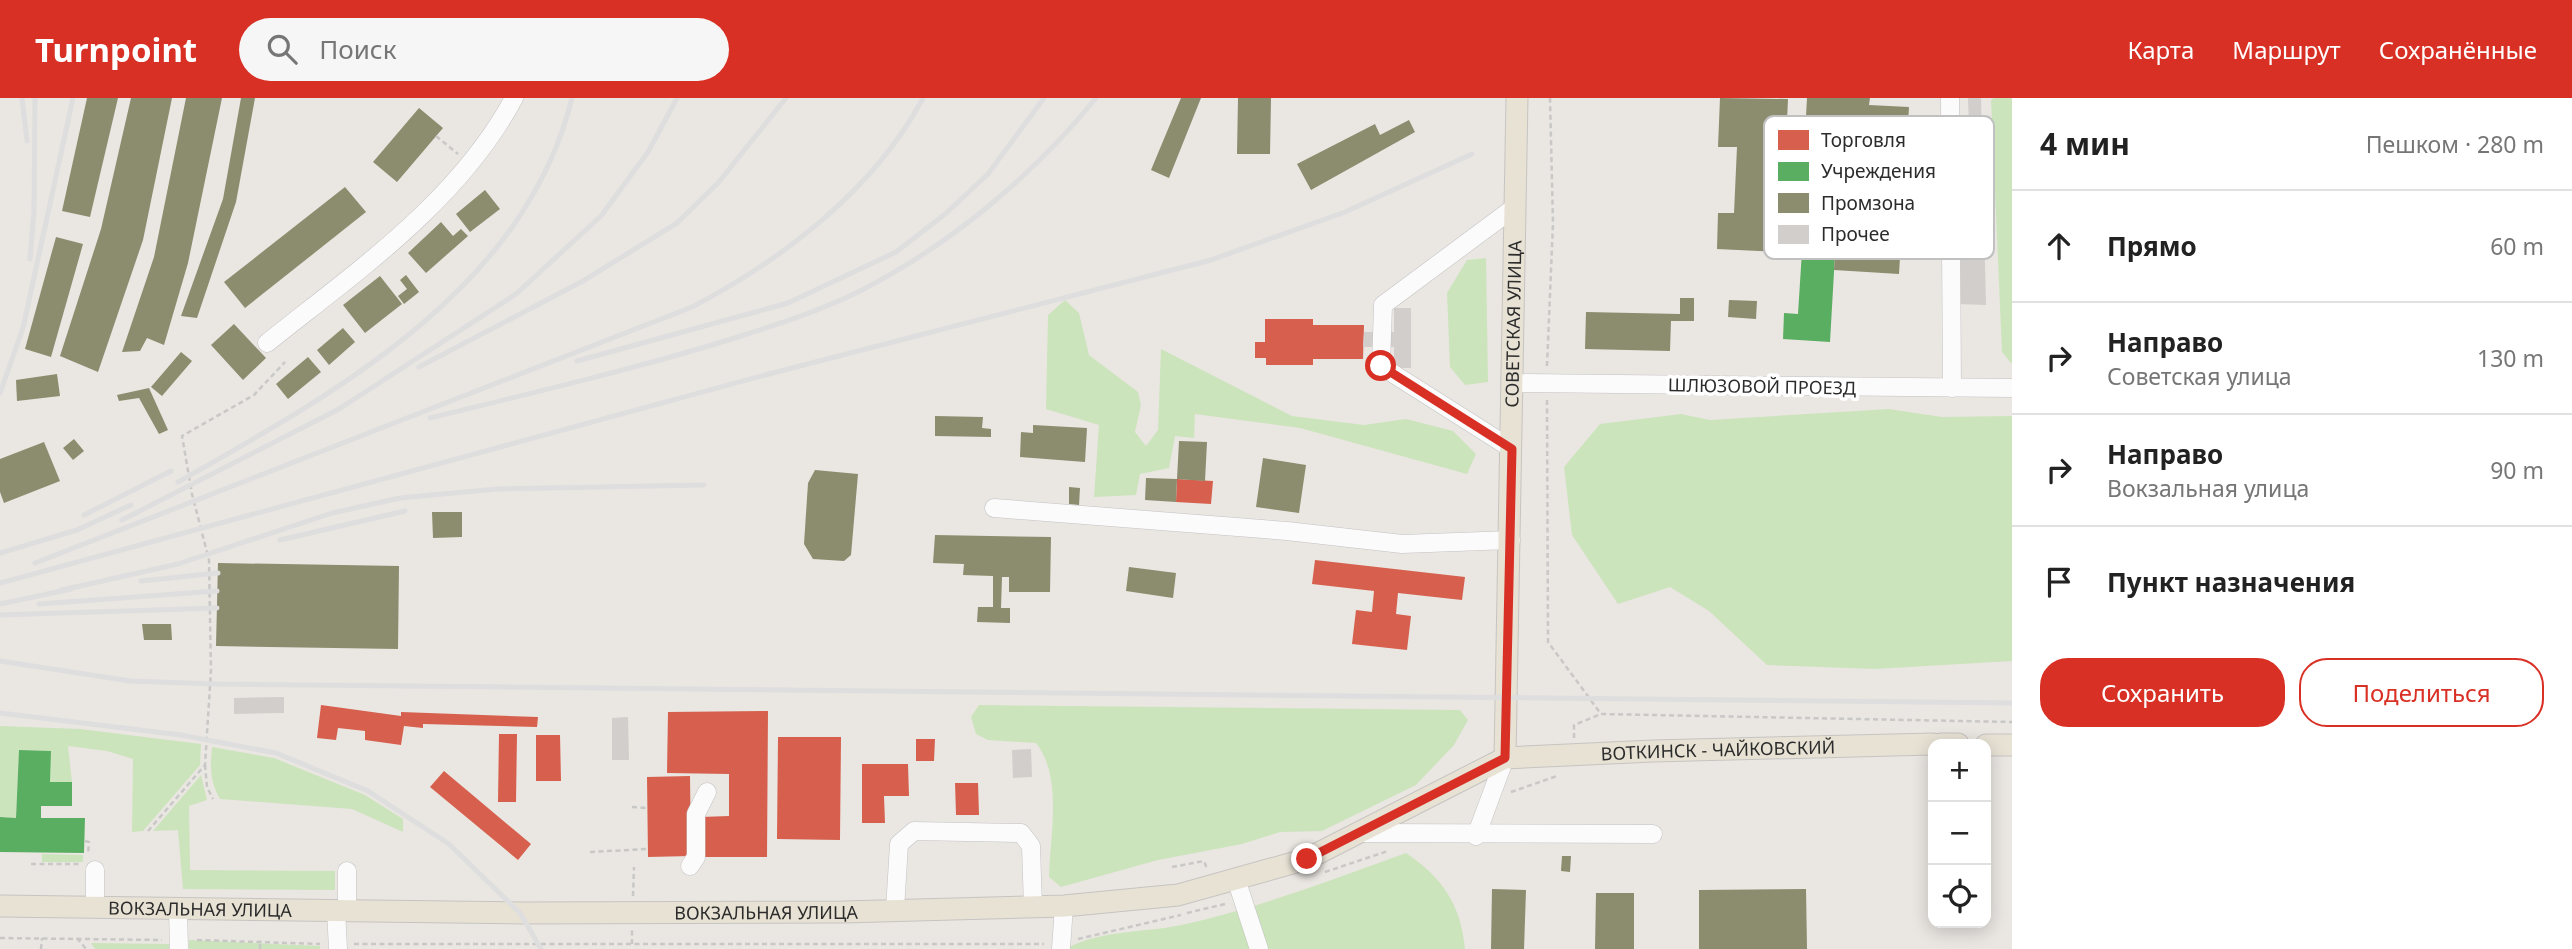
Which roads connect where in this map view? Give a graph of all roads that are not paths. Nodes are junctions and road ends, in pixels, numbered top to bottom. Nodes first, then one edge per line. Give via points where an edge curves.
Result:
1 (514, 98) edge
2 (1517, 98) edge
3 (1950, 98) edge
4 (1950, 116) edge
5 (1515, 207) junction
6 (1951, 259) edge
7 (267, 343) dead end
8 (1513, 383) junction
9 (1952, 388) junction
10 (2012, 388) edge
11 (1512, 449) junction
12 (994, 508) dead end
13 (1511, 540) junction
14 (1928, 744) edge
15 (1991, 745) edge
16 (2012, 745) edge
17 (1505, 758) junction
18 (708, 792) dead end
19 (1363, 833) junction
20 (1653, 834) dead end
21 (1476, 836) junction
22 (690, 866) dead end
23 (95, 870) dead end
24 (347, 871) dead end
25 (1236, 879) junction
26 (0, 906) edge
27 (1064, 906) junction
28 (95, 907) junction
29 (1033, 907) junction
30 (178, 909) junction
31 (341, 909) junction
32 (895, 911) junction
33 (179, 949) edge
34 (338, 949) edge
35 (1062, 949) edge
36 (1259, 949) edge

1 - 7 street via 494,135 407,231
2 - 5 main road, СОВЕТСКАЯ УЛИЦА
3 - 4 street
5 - 8 main road, СОВЕТСКАЯ УЛИЦА
5 - 11 street via 1383,305 1381,366
6 - 9 street
8 - 9 street, ШЛЮЗОВОЙ ПРОЕЗД
8 - 11 main road, СОВЕТСКАЯ УЛИЦА
9 - 10 street, ШЛЮЗОВОЙ ПРОЕЗД
11 - 13 main road, СОВЕТСКАЯ УЛИЦА
12 - 13 street via 1402,544
13 - 17 main road, СОВЕТСКАЯ УЛИЦА
14 - 17 main road, ВОТКИНСК - ЧАЙКОВСКИЙ
15 - 16 main road
17 - 19 main road, ВОКЗАЛЬНАЯ УЛИЦА
17 - 21 street
18 - 22 street via 696,814 696,857
19 - 21 street via 1434,831
19 - 25 main road, ВОКЗАЛЬНАЯ УЛИЦА via 1307,859
20 - 21 street
23 - 28 street
24 - 31 street
25 - 27 main road, ВОКЗАЛЬНАЯ УЛИЦА via 1178,895
25 - 36 street
26 - 28 main road, ВОКЗАЛЬНАЯ УЛИЦА
27 - 29 main road, ВОКЗАЛЬНАЯ УЛИЦА
27 - 35 street
28 - 30 main road, ВОКЗАЛЬНАЯ УЛИЦА
29 - 32 main road, ВОКЗАЛЬНАЯ УЛИЦА
29 - 32 street via 1031,846 1021,833 914,831 899,844
30 - 31 main road, ВОКЗАЛЬНАЯ УЛИЦА
30 - 33 street
31 - 32 main road, ВОКЗАЛЬНАЯ УЛИЦА
31 - 34 street

